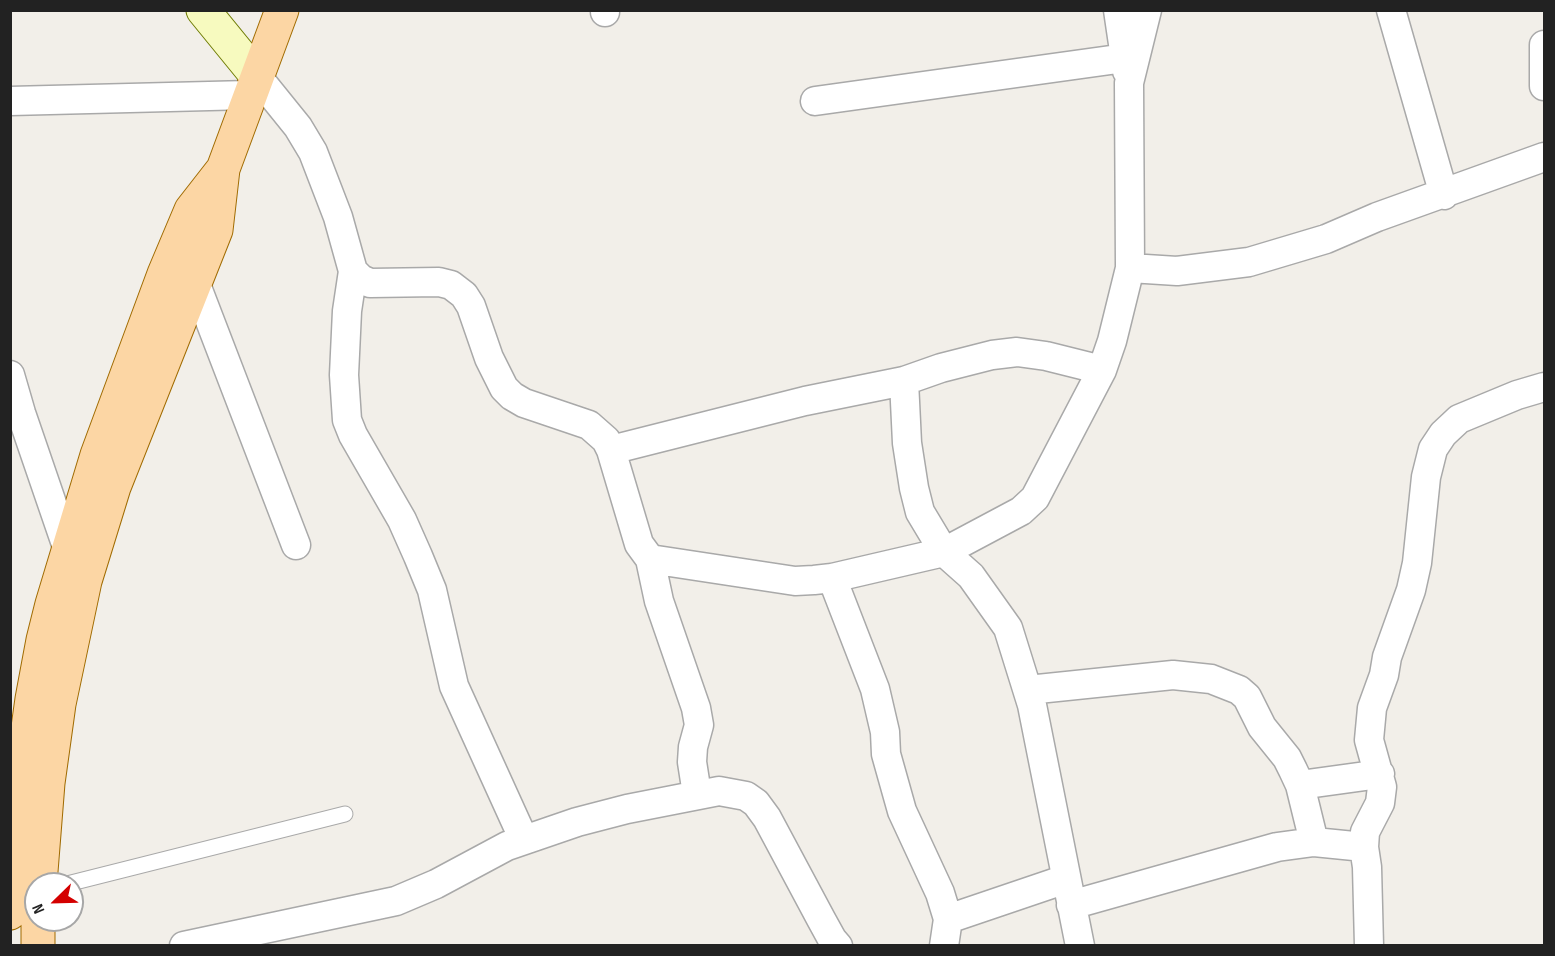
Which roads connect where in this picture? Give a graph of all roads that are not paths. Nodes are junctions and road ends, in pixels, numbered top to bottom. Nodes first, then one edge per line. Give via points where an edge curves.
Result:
1 (203, 10) edge
2 (282, 10) edge
3 (1118, 10) edge
4 (1148, 10) edge
5 (1391, 10) edge
6 (1545, 45) edge
7 (1127, 70) junction
8 (253, 85) junction
9 (1545, 86) edge
10 (10, 101) edge
11 (815, 101) dead end
12 (1545, 158) edge
13 (223, 168) junction
14 (1444, 195) junction
15 (1130, 268) junction
16 (353, 271) junction
17 (195, 282) junction
18 (1102, 370) junction
19 (10, 375) edge
20 (904, 381) junction
21 (1545, 387) edge
22 (611, 450) junction
23 (296, 545) dead end
24 (68, 550) junction
25 (944, 552) junction
26 (650, 560) junction
27 (832, 578) junction
28 (1028, 690) junction
29 (1380, 774) junction
30 (15, 785) edge
31 (1300, 785) junction
32 (697, 794) junction
33 (345, 814) dead end
34 (524, 840) junction
35 (1314, 842) junction
36 (1364, 847) junction
37 (41, 872) edge
38 (84, 880) edge
39 (1069, 892) junction
40 (10, 913) edge
41 (946, 932) edge
42 (184, 945) edge
43 (838, 945) edge
44 (1080, 945) edge
45 (1369, 945) edge

1 - 8 street
2 - 8 main road
3 - 7 street
4 - 7 street
5 - 14 street
6 - 9 street
7 - 11 street
7 - 15 street
8 - 10 street
8 - 13 main road
8 - 16 street via 298,127 313,152
12 - 14 street
13 - 17 main road via 216,230
13 - 24 main road via 191,210 164,274
14 - 15 street via 1326,239 1250,262 1177,271
15 - 18 street
16 - 22 street via 370,283 451,285 471,306 504,388 524,403 589,425
16 - 34 street via 344,375 347,420 418,556 432,590 454,686
17 - 23 street
17 - 37 main road via 114,487 85,581 59,704
18 - 20 street via 1017,352 966,361
18 - 25 street via 1035,498 1021,511
19 - 24 street
20 - 22 street via 805,401
20 - 25 street via 914,488 920,512
21 - 29 street via 1459,419 1433,449 1425,477 1411,590 1372,708 1369,740
22 - 26 street via 639,544
24 - 30 main road via 43,640
25 - 27 street
25 - 28 street via 971,576 1008,628
26 - 27 street via 795,581
26 - 32 street via 659,601 696,708 699,724 692,762
27 - 41 street via 875,689 886,754 902,811 940,893
28 - 31 street via 1173,675 1226,684 1246,698 1262,727 1287,758
28 - 39 street
29 - 31 street
29 - 36 street via 1380,803 1365,832
30 - 40 main road
31 - 35 street
32 - 34 street via 595,817
32 - 43 street via 735,793 756,803
33 - 38 lane
34 - 42 street via 396,901
35 - 36 street
35 - 39 street
36 - 45 street
39 - 41 street
39 - 44 street

